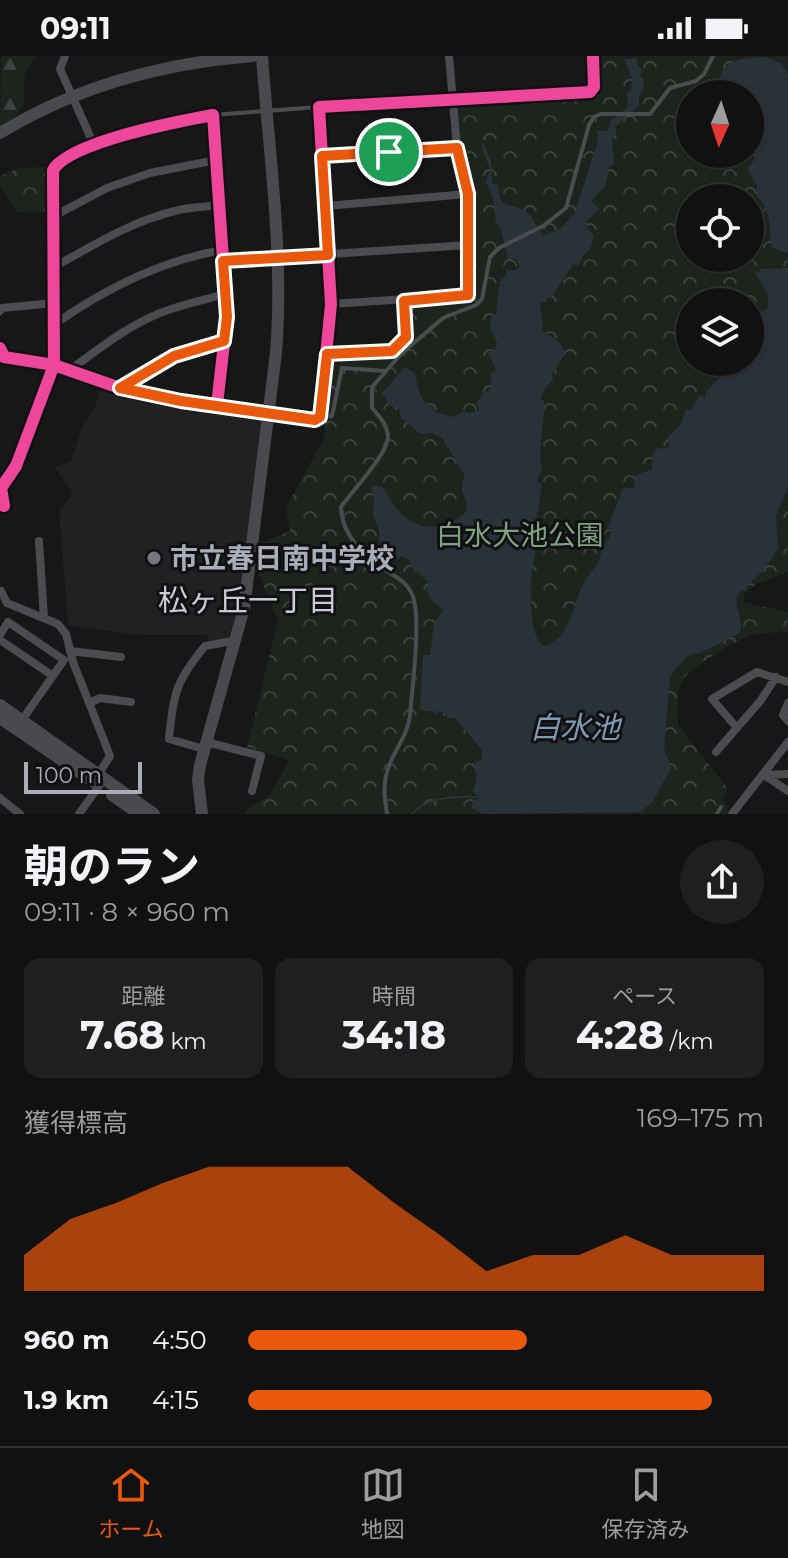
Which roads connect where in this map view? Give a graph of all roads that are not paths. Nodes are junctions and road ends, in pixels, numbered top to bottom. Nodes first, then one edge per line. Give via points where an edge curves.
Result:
1 (65, 56) edge
2 (253, 56) edge
3 (262, 56) edge
4 (449, 56) edge
5 (593, 56) edge
6 (713, 56) edge
7 (71, 97) junction
8 (452, 99) junction
9 (319, 107) junction
10 (266, 110) junction
11 (213, 115) junction
12 (0, 133) edge
13 (94, 145) junction
14 (457, 148) junction
15 (322, 156) junction
16 (216, 160) junction
17 (468, 194) junction
18 (219, 205) junction
19 (325, 206) junction
20 (54, 216) junction
21 (468, 245) junction
22 (222, 250) junction
23 (328, 255) junction
24 (276, 258) junction
25 (223, 261) junction
26 (54, 267) junction
27 (225, 294) junction
28 (404, 301) junction
29 (54, 303) junction
30 (331, 304) junction
31 (0, 311) edge
32 (55, 324) junction
33 (224, 341) junction
34 (0, 348) edge
35 (327, 354) junction
36 (54, 365) junction
37 (70, 370) junction
38 (385, 371) junction
39 (120, 388) junction
40 (217, 405) junction
41 (268, 413) junction
42 (320, 417) junction
43 (4, 506) dead end
44 (39, 541) dead end
45 (0, 589) edge
46 (44, 618) junction
47 (0, 637) edge
48 (233, 641) junction
49 (70, 651) junction
50 (121, 657) dead end
51 (53, 676) junction
52 (776, 677) junction
53 (788, 682) edge
54 (131, 702) dead end
55 (89, 703) junction
56 (788, 703) edge
57 (0, 705) edge
58 (0, 718) edge
59 (22, 720) junction
60 (788, 721) edge
61 (737, 728) junction
62 (788, 742) edge
63 (205, 745) junction
64 (716, 752) dead end
65 (788, 774) edge
66 (764, 775) junction
67 (101, 780) junction
68 (252, 791) dead end
69 (788, 791) edge
70 (0, 798) edge
71 (721, 807) dead end
72 (20, 814) edge
73 (79, 814) edge
74 (139, 814) edge
75 (154, 814) edge
76 (202, 814) edge
77 (387, 814) edge
78 (717, 814) edge
79 (732, 814) edge

1 - 7 street via 60,69
2 - 7 street via 163,68
3 - 10 street
4 - 8 street
5 - 8 street via 590,92
6 - 38 lane via 696,81 670,88 659,106 644,116 594,117 566,208 499,248 487,264 482,299 431,326
7 - 12 street
7 - 13 street
8 - 9 street
8 - 14 street
9 - 10 lane
9 - 15 street
10 - 11 lane
10 - 24 street
11 - 13 street
11 - 16 street
13 - 20 street via 56,164
14 - 15 street
14 - 17 street
15 - 19 street
16 - 18 street
16 - 20 street via 150,173
17 - 19 street
17 - 21 street
18 - 22 street
18 - 26 street via 163,215
19 - 23 street
20 - 26 street
21 - 23 street
21 - 28 street via 468,295
22 - 25 street
22 - 32 street via 163,264 89,300
23 - 24 street
23 - 30 street
24 - 25 street
24 - 41 street via 279,319
25 - 27 street
26 - 29 street
27 - 33 street
27 - 37 street via 139,323
28 - 30 street
28 - 35 street via 406,337 392,351
29 - 31 street
29 - 32 street
30 - 35 street
32 - 36 street
33 - 39 street via 174,356
33 - 40 street
34 - 36 street via 4,357
35 - 42 street
36 - 37 street
36 - 43 street via 16,466 1,488
37 - 39 street
38 - 42 lane via 342,368 332,416
38 - 77 lane via 371,394 372,408 388,433 387,446 341,507 349,534 365,557 406,584 415,602 410,716 386,773
39 - 40 street
40 - 41 street
41 - 42 street
41 - 48 street via 244,608
44 - 46 street
45 - 46 street via 7,603
46 - 49 street via 66,634
47 - 51 street
47 - 51 street via 8,622 64,660
48 - 63 street
48 - 63 street via 205,646 187,667 172,699 169,739
49 - 50 street
49 - 55 street
51 - 59 street
52 - 53 street
52 - 61 street
52 - 61 street via 757,672 712,699
54 - 55 street via 100,698
55 - 67 street via 110,756
56 - 60 street via 783,715
57 - 59 street
58 - 67 street
59 - 67 street
61 - 64 street
62 - 66 street
63 - 68 street via 261,756
63 - 76 street via 198,780
65 - 66 street
66 - 69 street
66 - 79 street
67 - 73 street
67 - 74 street
67 - 75 street
70 - 72 street
71 - 78 lane

